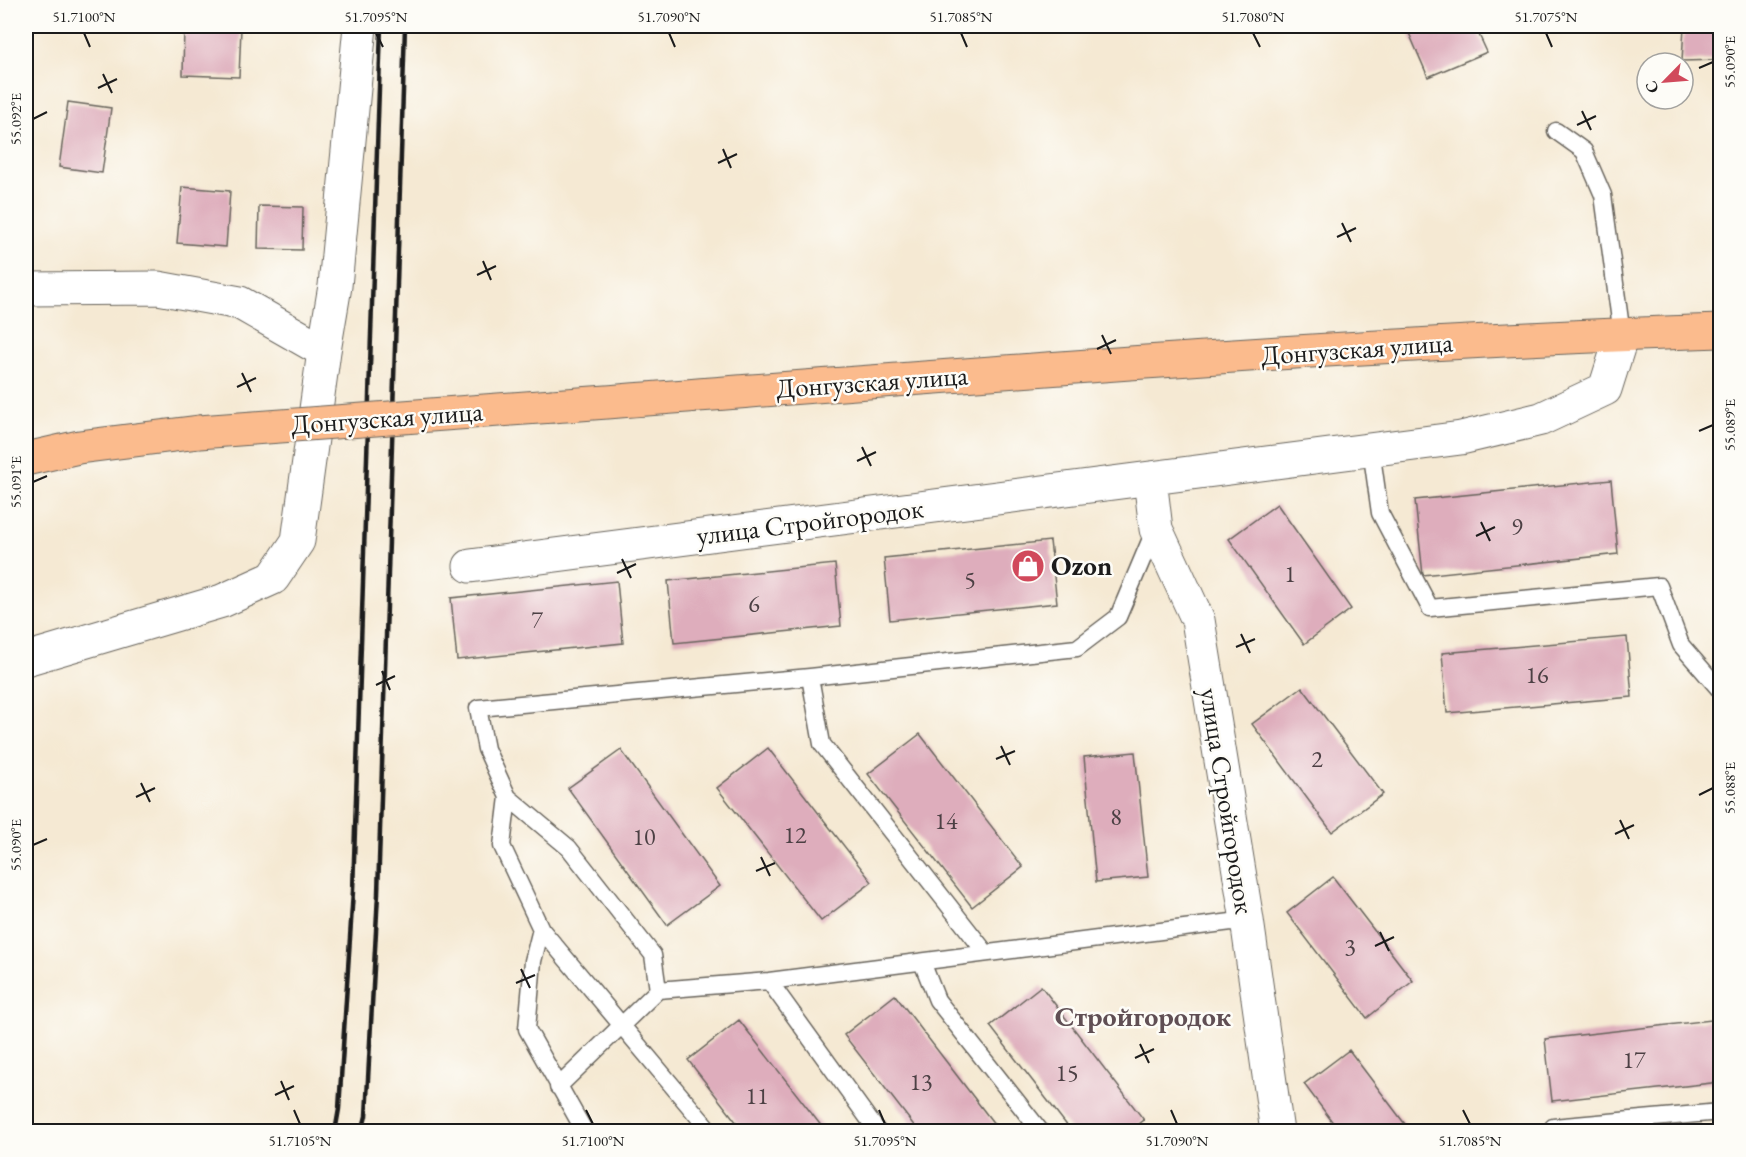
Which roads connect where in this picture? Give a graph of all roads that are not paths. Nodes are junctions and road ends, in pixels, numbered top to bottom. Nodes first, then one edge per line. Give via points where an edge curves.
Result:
1 (360, 26) edge
2 (1556, 131) dead end
3 (26, 289) edge
4 (1720, 331) edge
5 (1622, 334) junction
6 (324, 351) junction
7 (1371, 449) junction
8 (26, 459) edge
9 (1150, 479) junction
10 (1156, 529) junction
11 (470, 566) dead end
12 (26, 659) edge
13 (810, 677) junction
14 (1720, 690) edge
15 (508, 797) junction
16 (1247, 920) junction
17 (541, 928) junction
18 (986, 953) junction
19 (922, 962) junction
20 (769, 981) junction
21 (658, 990) junction
22 (622, 1025) junction
23 (558, 1086) junction
24 (1720, 1112) edge
25 (1553, 1127) dead end
26 (585, 1131) edge
27 (711, 1131) edge
28 (878, 1131) edge
29 (1041, 1131) edge
30 (1277, 1131) edge

1 - 6 street via 335,286
2 - 5 lane via 1584,152 1603,195
3 - 6 street via 158,288 240,303
4 - 5 highway, Донгузская улица
5 - 7 street, улица Стройгородок via 1605,389 1541,419 1461,438
5 - 8 highway, Донгузская улица, bridge via 1114,365 199,432 79,447
6 - 12 street via 298,541 273,578 222,602
7 - 9 street, улица Стройгородок
7 - 14 lane via 1380,513 1430,608 1659,586 1681,645
9 - 10 street, улица Стройгородок
9 - 11 street, улица Стройгородок
10 - 13 lane via 1118,617 1077,648
10 - 16 street, улица Стройгородок via 1198,620
13 - 15 lane via 478,708 486,749
13 - 18 lane via 822,744
15 - 17 lane via 502,846
15 - 21 lane via 569,848 653,955
16 - 18 lane
16 - 30 street, улица Стройгородок
17 - 22 lane
17 - 23 lane via 533,961 527,1029
18 - 19 lane
19 - 20 lane
19 - 29 lane via 937,1000
20 - 21 lane
20 - 28 lane
21 - 22 lane
22 - 23 lane
22 - 27 lane
23 - 26 lane
24 - 25 lane

